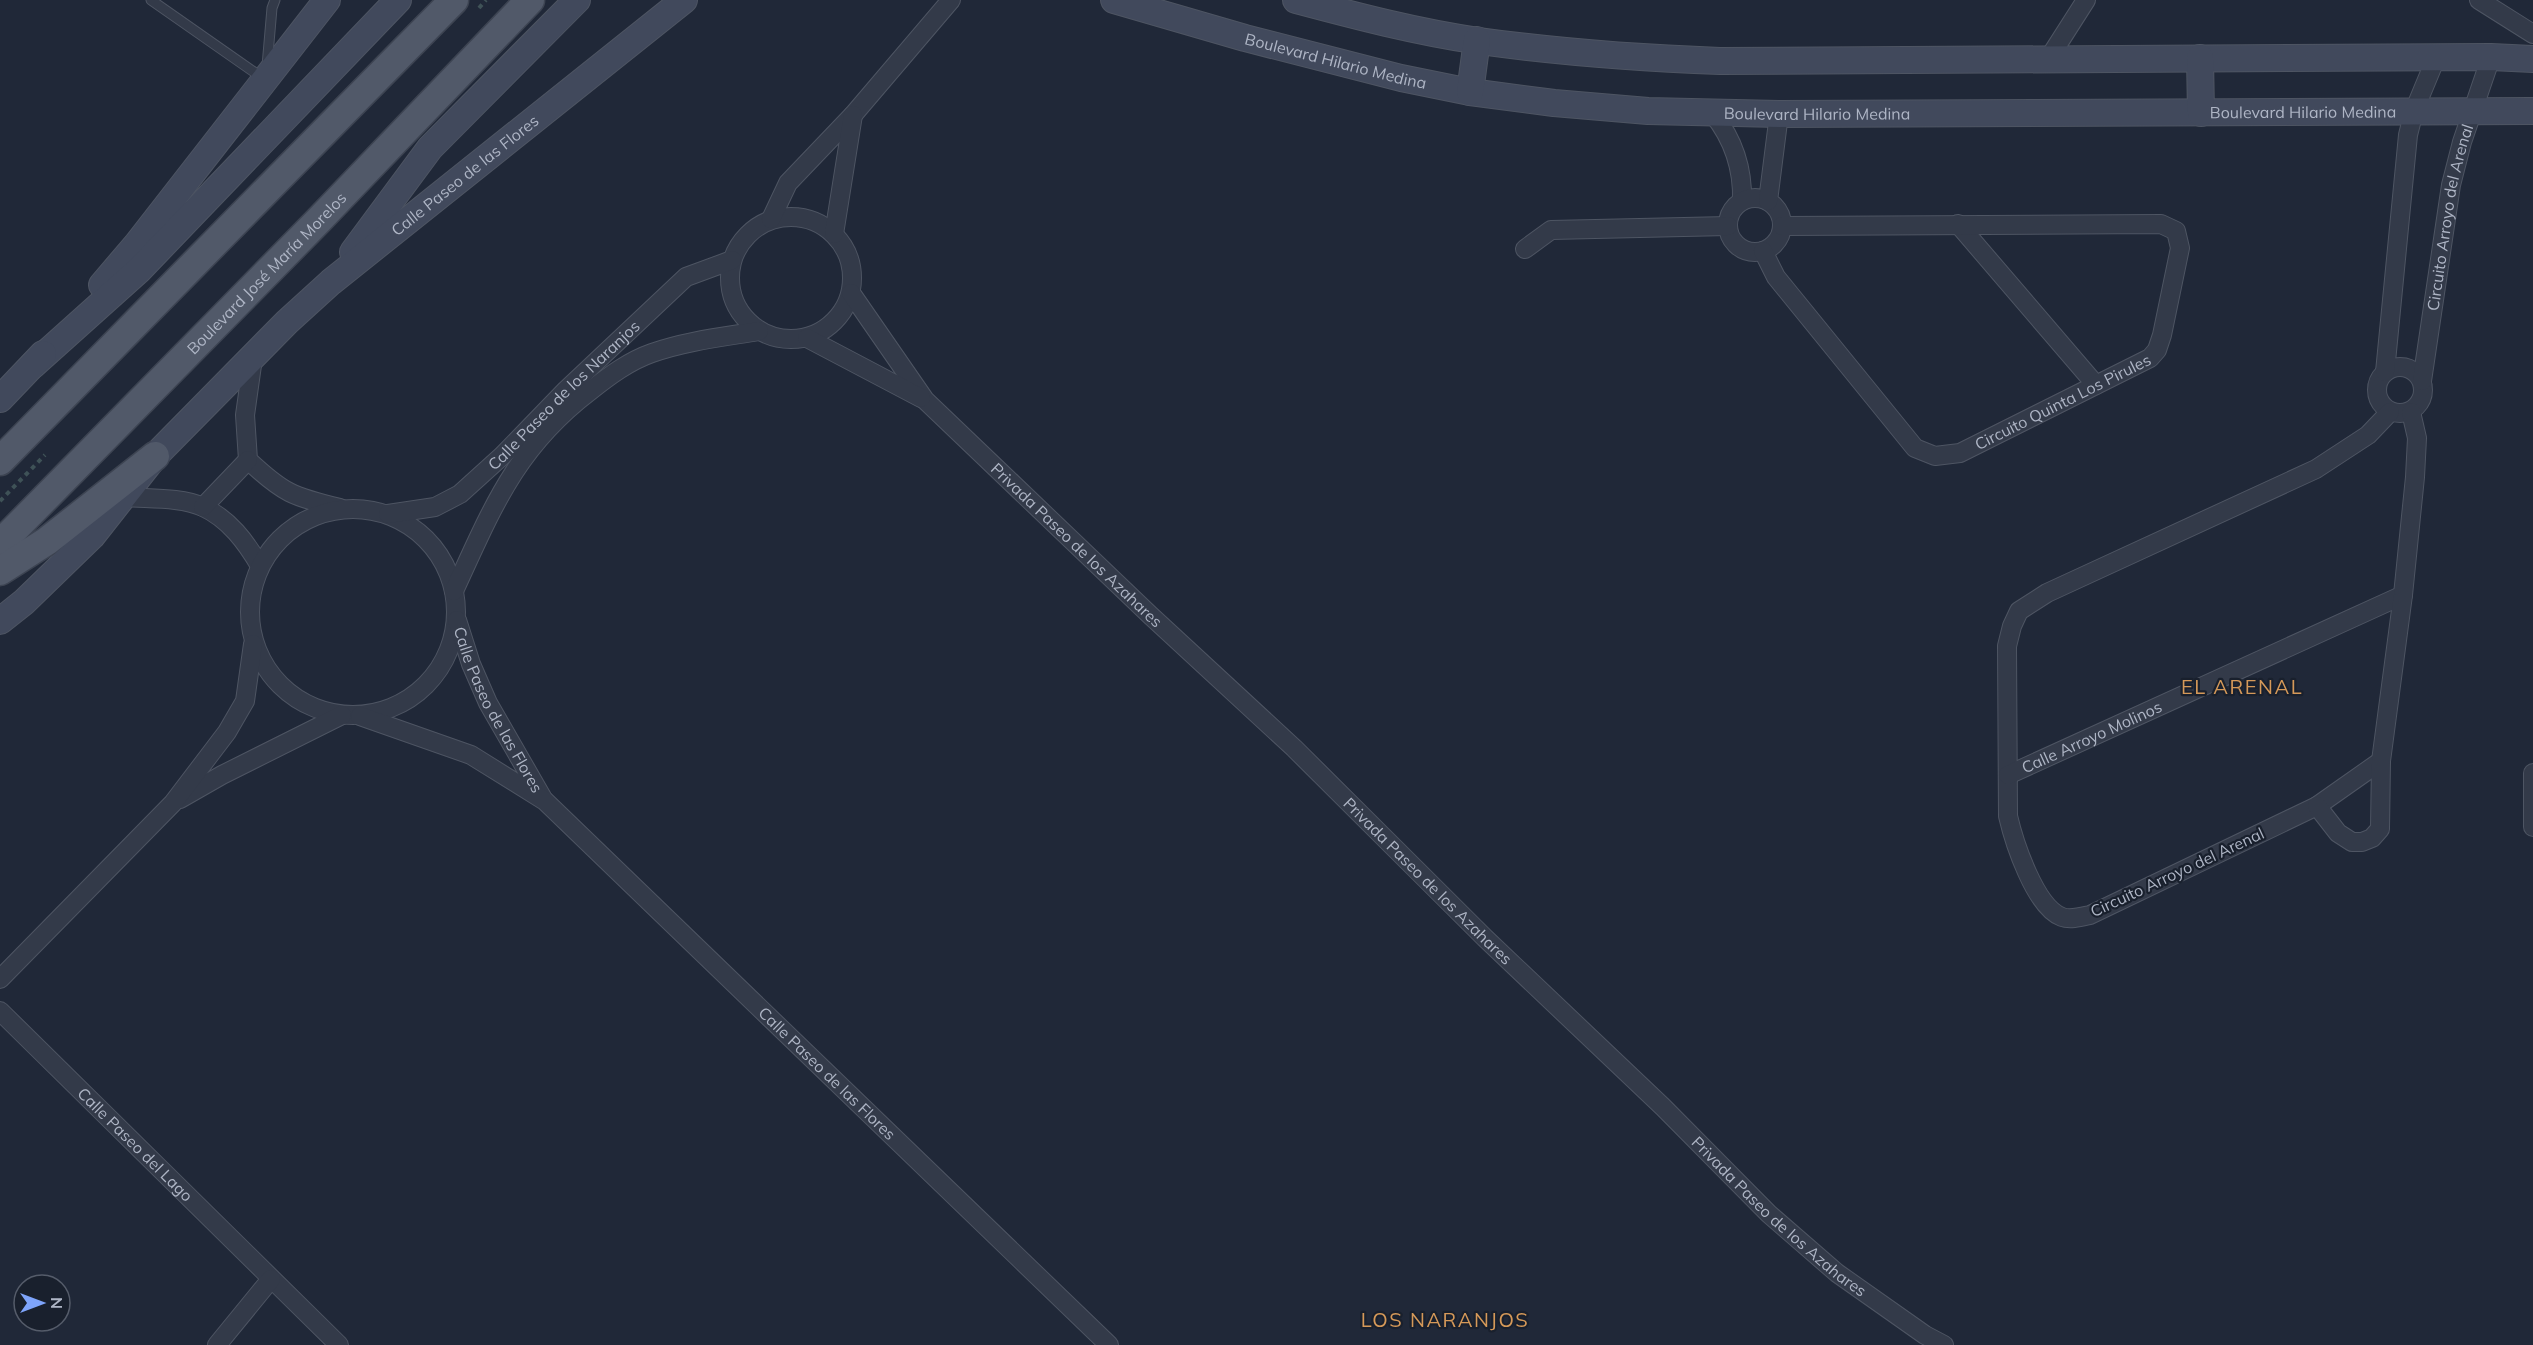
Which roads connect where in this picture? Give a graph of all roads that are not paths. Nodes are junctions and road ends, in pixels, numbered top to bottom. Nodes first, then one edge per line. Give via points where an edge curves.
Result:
1 (151, 0) edge
2 (275, 0) edge
3 (327, 0) edge
4 (398, 0) edge
5 (453, 0) edge
6 (530, 0) edge
7 (577, 0) edge
8 (684, 0) edge
9 (951, 0) edge
10 (1114, 0) edge
11 (1296, 0) edge
12 (2086, 0) edge
13 (2479, 0) edge
14 (2533, 34) edge
15 (1477, 40) junction
16 (2491, 57) junction
17 (2049, 58) junction
18 (2200, 58) junction
19 (2436, 58) junction
20 (2533, 59) edge
21 (266, 81) junction
22 (1470, 92) junction
23 (2414, 111) junction
24 (2472, 111) junction
25 (2533, 111) edge
26 (2201, 113) junction
27 (1713, 114) junction
28 (1779, 114) junction
29 (853, 115) junction
30 (1742, 201) junction
31 (1768, 201) junction
32 (771, 219) junction
33 (1958, 224) junction
34 (1728, 226) junction
35 (1782, 226) junction
36 (834, 234) junction
37 (1525, 249) dead end
38 (1763, 251) junction
39 (732, 260) junction
40 (331, 282) junction
41 (851, 293) junction
42 (759, 331) junction
43 (807, 338) junction
44 (253, 358) junction
45 (33, 365) junction
46 (2385, 372) junction
47 (2422, 381) junction
48 (2096, 385) junction
49 (0, 399) edge
50 (925, 400) junction
51 (2390, 412) junction
52 (2411, 412) junction
53 (155, 456) junction
54 (248, 460) junction
55 (0, 461) edge
56 (125, 497) junction
57 (203, 507) junction
58 (341, 508) junction
59 (388, 514) junction
60 (0, 544) edge
61 (260, 566) junction
62 (0, 571) edge
63 (454, 591) junction
64 (2403, 595) junction
65 (456, 615) junction
66 (0, 621) edge
67 (253, 640) junction
68 (351, 715) junction
69 (2381, 761) junction
70 (2533, 773) edge
71 (2008, 775) junction
72 (545, 801) junction
73 (174, 803) junction
74 (2317, 806) junction
75 (2532, 825) edge
76 (0, 979) edge
77 (0, 1011) edge
78 (271, 1279) junction
79 (217, 1345) edge
80 (339, 1345) edge
81 (1109, 1345) edge
82 (1944, 1345) edge

1 - 21 lane
2 - 21 lane
3 - 21 street
4 - 45 street via 139,270
5 - 55 main road
6 - 60 main road, Boulevard José María Morelos
7 - 40 street via 429,148
8 - 40 street, Calle Paseo de las Flores
9 - 29 street
10 - 22 street, Boulevard Hilario Medina via 1245,38
11 - 15 street
12 - 17 street
13 - 14 street
15 - 17 street via 1566,51 1720,61
15 - 22 street
16 - 19 street
16 - 20 street
16 - 24 street, Circuito Arroyo del Arenal
17 - 18 street
18 - 19 street
18 - 26 street
19 - 23 street
21 - 45 street via 137,244
22 - 27 street, Boulevard Hilario Medina via 1554,104
23 - 24 street, Boulevard Hilario Medina
23 - 26 street, Boulevard Hilario Medina
23 - 46 street via 2408,135
24 - 25 street, Boulevard Hilario Medina
24 - 47 street, Circuito Arroyo del Arenal via 2451,184
26 - 28 street, Boulevard Hilario Medina
27 - 28 street, Boulevard Hilario Medina
27 - 30 street via 1733,147 1742,179
28 - 31 street
29 - 32 street via 788,183
29 - 36 street
30 - 31 street
30 - 34 street via 1730,216
31 - 35 street via 1776,207
32 - 36 street via 794,216 815,222
32 - 39 street via 754,228
33 - 35 street, Circuito Quinta Los Pirules
33 - 48 street
33 - 48 street, Circuito Quinta Los Pirules via 2161,224 2176,231 2180,248 2157,350 2150,358
34 - 37 street via 1551,230
34 - 38 street via 1735,244 1743,250
35 - 38 street via 1773,246
36 - 41 street via 846,251 852,272
38 - 48 street, Circuito Quinta Los Pirules via 1776,277 1916,448 1935,456 1960,453
39 - 42 street via 730,287 736,304
39 - 59 street, Calle Paseo de los Naranjos via 686,277 460,494 435,507
40 - 44 street, Calle Paseo de las Flores
41 - 43 street via 842,313
41 - 50 street, Privada Paseo de los Azahares
42 - 43 street via 774,338
42 - 63 street, Calle Paseo de los Naranjos via 651,354 618,370 568,408 516,467 496,500
43 - 50 street, Privada Paseo de los Azahares
44 - 53 street, Calle Paseo de las Flores
44 - 54 street via 245,415
45 - 49 street
46 - 47 street via 2406,367
46 - 51 street via 2376,393
47 - 52 street via 2424,393
50 - 82 street, Privada Paseo de los Azahares via 1294,748 1769,1214 1837,1273
51 - 52 street
51 - 71 street, Circuito Arroyo del Arenal via 2368,435 2316,468 2100,567 2019,611 2007,646
52 - 64 street via 2417,438
53 - 56 street, Calle Paseo de las Flores
53 - 62 main road via 47,541
54 - 57 street
54 - 58 street via 294,496
56 - 57 street
56 - 66 street, Calle Paseo de las Flores via 92,536
57 - 61 street via 234,529
58 - 59 street
58 - 61 street via 308,518 280,538
59 - 63 street via 415,529 437,552
61 - 67 street via 250,602
63 - 65 street
64 - 69 street
64 - 71 street, Calle Arroyo Molinos
65 - 68 street via 452,640 427,684 384,711
65 - 72 street, Calle Paseo de las Flores via 488,703
67 - 68 street via 262,663 289,693 318,710
67 - 73 street via 245,701
68 - 72 street, Calle Paseo de las Flores via 471,755
68 - 73 street via 222,775
69 - 74 street, Circuito Arroyo del Arenal
69 - 74 street via 2382,818 2380,829 2372,838 2362,842 2345,839
70 - 75 street
71 - 74 street, Circuito Arroyo del Arenal via 2008,816 2020,858 2039,892 2055,913 2065,918 2090,915
72 - 81 street, Calle Paseo de las Flores
73 - 76 street
77 - 78 street, Calle Paseo del Lago
78 - 79 street
78 - 80 street, Calle Paseo del Lago

